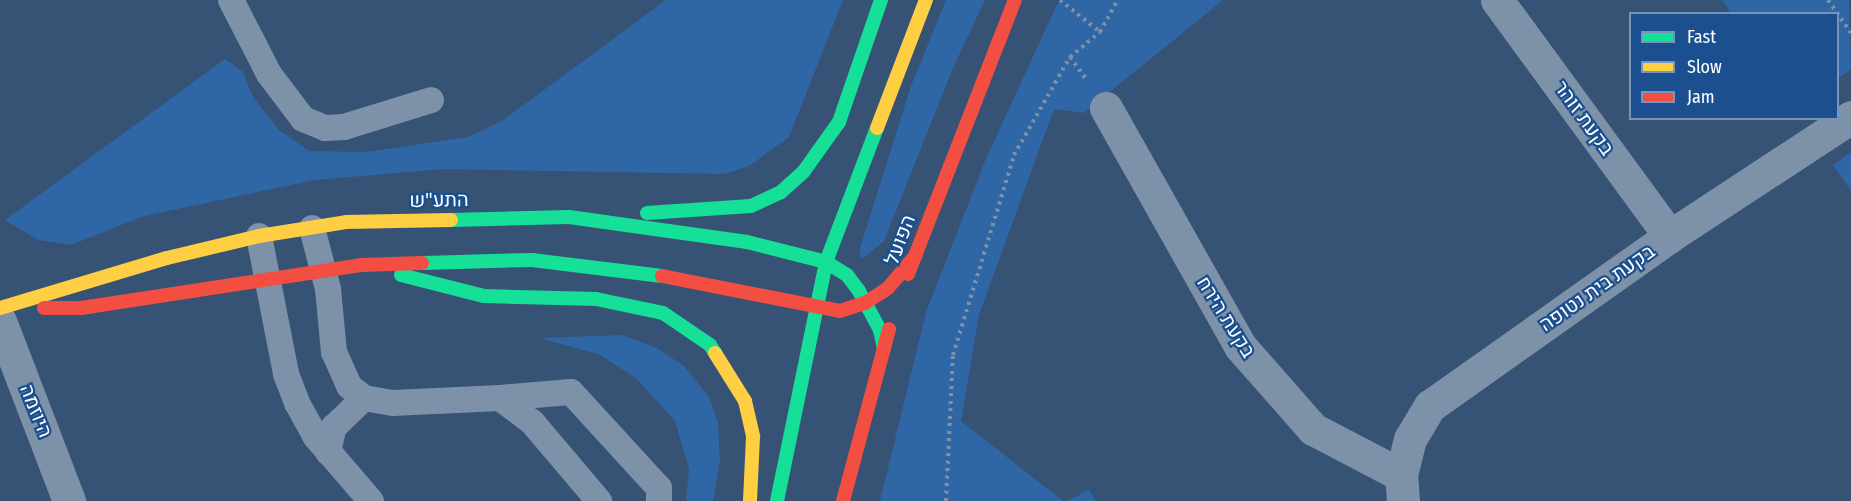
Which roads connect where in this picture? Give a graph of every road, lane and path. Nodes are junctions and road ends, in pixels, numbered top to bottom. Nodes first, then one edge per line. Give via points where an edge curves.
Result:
1 (231, 0) edge
2 (881, 0) edge
3 (926, 0) edge
4 (1015, 0) edge
5 (1060, 0) edge
6 (1118, 0) edge
7 (1497, 0) edge
8 (1839, 16) edge
9 (1100, 32) junction
10 (1851, 33) edge
11 (431, 100) dead end
12 (1106, 108) dead end
13 (1851, 117) edge
14 (569, 217) junction
15 (312, 228) junction
16 (259, 236) junction
17 (1670, 236) junction
18 (916, 255) junction
19 (826, 262) junction
20 (361, 265) junction
21 (324, 273) junction
22 (268, 278) junction
23 (899, 297) dead end
24 (866, 303) junction
25 (0, 308) edge
26 (817, 308) junction
27 (331, 317) junction
28 (892, 318) dead end
29 (0, 321) edge
30 (884, 349) junction
31 (364, 398) junction
32 (500, 398) junction
33 (328, 452) junction
34 (1402, 488) edge
35 (69, 501) edge
36 (371, 501) edge
37 (599, 501) edge
38 (659, 501) edge
39 (750, 501) edge
40 (777, 501) edge
41 (843, 501) edge
42 (946, 501) edge

1 - 11 lane via 269,74 303,118 325,128 344,128
2 - 14 main road via 839,122 822,151 780,192 751,206
3 - 19 main road
4 - 18 main road, הפועל
5 - 9 path
6 - 9 path
7 - 17 street, בקעת זוהר
8 - 10 path
9 - 42 path via 1070,57 1014,155 953,355
12 - 34 street, בקעת הירח via 1240,346 1313,429
13 - 17 street, בקעת בית נטופה
14 - 15 main road, התע"ש via 371,220
14 - 19 main road, התע"ש via 747,242
15 - 16 main road, התע"ש
15 - 21 lane
16 - 22 lane
16 - 25 main road, התע"ש via 167,258
17 - 34 street, בקעת בית נטופה via 1430,406 1410,439
18 - 23 main road, הפועל
18 - 24 main road, התע"ש via 888,288
19 - 24 main road, התע"ש via 847,275
19 - 26 main road
20 - 21 main road, התע"ש
20 - 26 main road, התע"ש via 532,260 652,274
20 - 27 lane via 339,280
20 - 39 main road via 484,296 596,299 663,313 710,345 745,401 753,437
21 - 22 main road, התע"ש
21 - 27 lane
22 - 25 main road, התע"ש via 81,308
22 - 33 lane via 286,374 315,436
24 - 26 main road, התע"ש via 840,311
24 - 30 main road, התע"ש via 880,330
26 - 40 main road
27 - 31 lane via 334,352 349,386
28 - 30 main road
29 - 35 street, היוזמה
30 - 41 main road
31 - 32 lane via 393,403
31 - 33 lane via 334,427
32 - 37 lane via 532,422
32 - 38 lane via 571,392 659,488
33 - 36 lane

